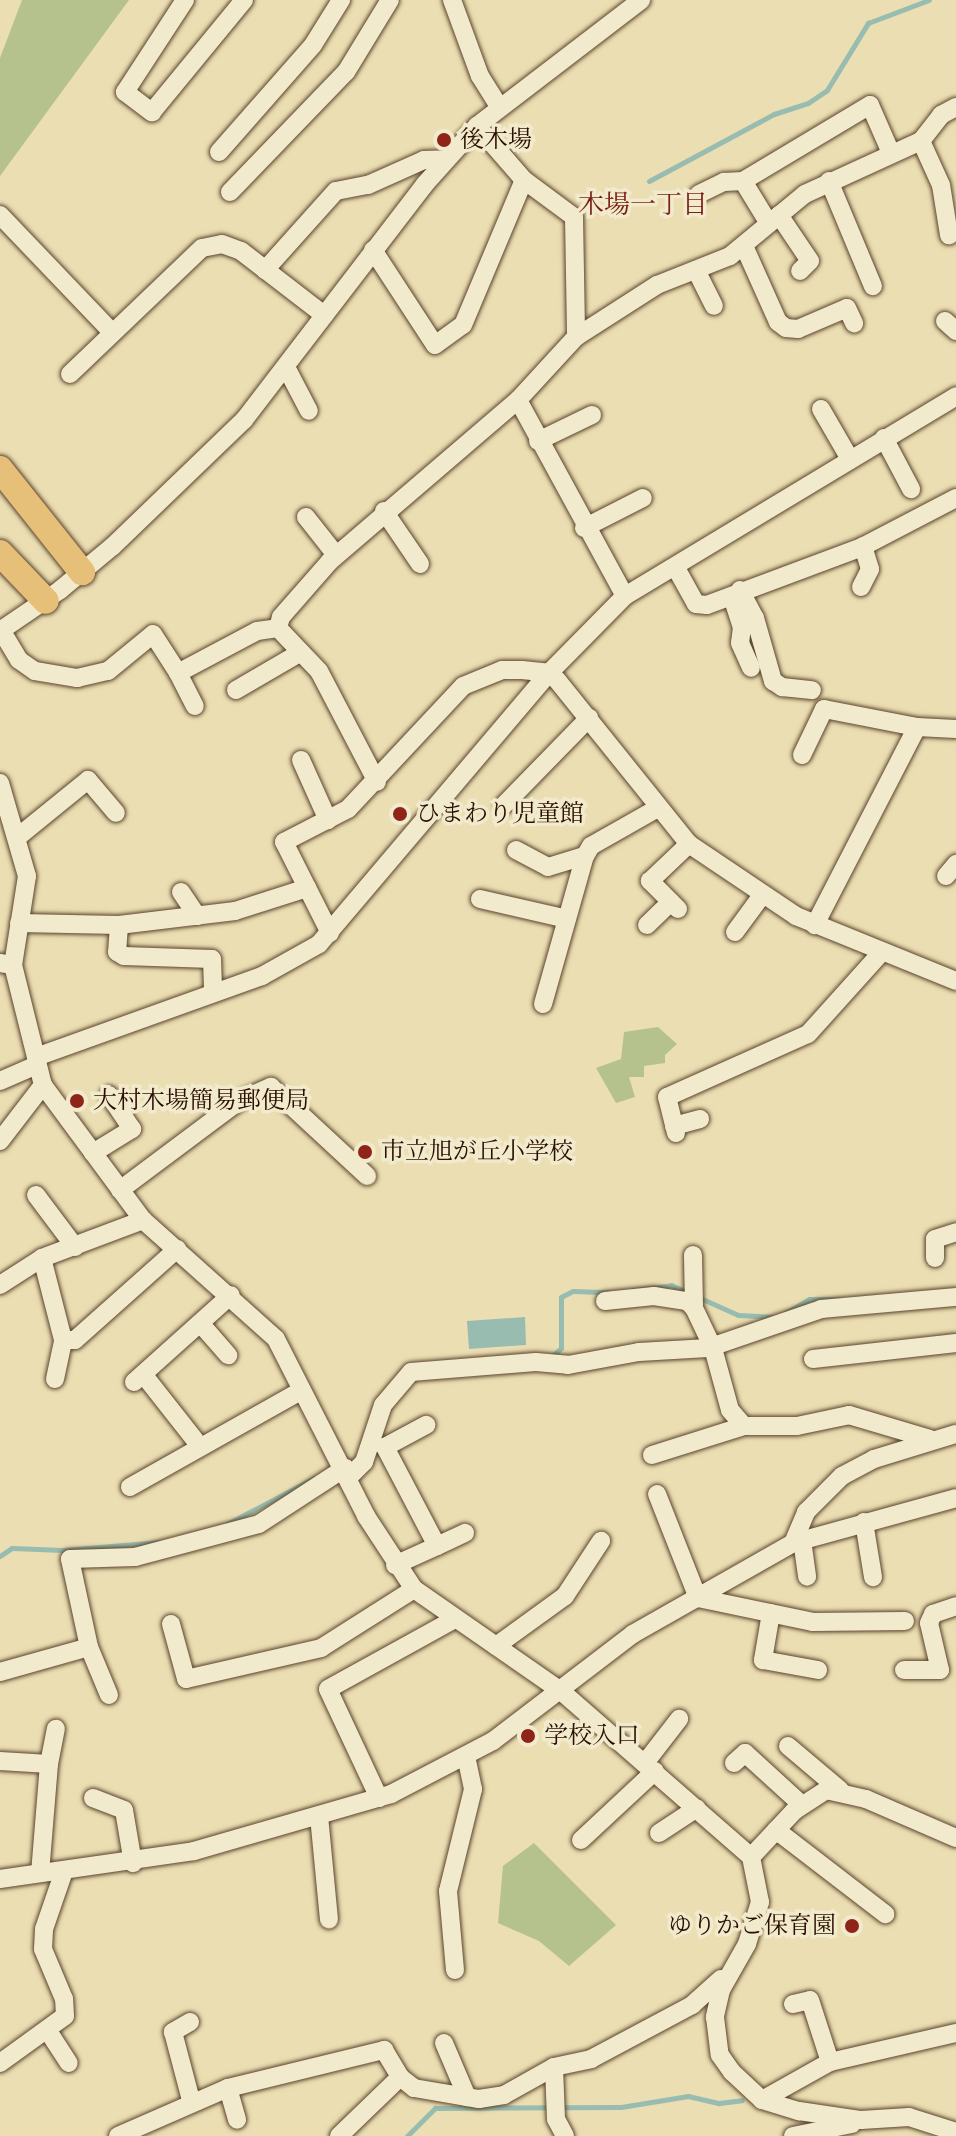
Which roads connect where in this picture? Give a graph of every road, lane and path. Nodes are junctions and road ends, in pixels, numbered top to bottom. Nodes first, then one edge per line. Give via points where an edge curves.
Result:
1 (185, 0) edge
2 (244, 0) edge
3 (341, 0) edge
4 (390, 0) edge
5 (452, 0) edge
6 (637, 1) edge
7 (499, 107) junction
8 (956, 107) edge
9 (477, 126) junction
10 (921, 141) junction
11 (219, 152) dead end
12 (891, 153) junction
13 (447, 159) junction
14 (524, 180) junction
15 (743, 181) junction
16 (829, 181) junction
17 (230, 192) dead end
18 (699, 194) dead end
19 (0, 215) edge
20 (774, 218) junction
21 (949, 235) dead end
22 (744, 246) junction
23 (373, 250) junction
24 (265, 270) junction
25 (696, 270) junction
26 (800, 271) dead end
27 (873, 286) dead end
28 (638, 297) junction
29 (714, 306) dead end
30 (853, 311) dead end
31 (324, 315) junction
32 (647, 315) dead end
33 (112, 332) junction
34 (576, 337) junction
35 (287, 369) junction
36 (70, 374) dead end
37 (956, 396) edge
38 (518, 400) junction
39 (821, 409) dead end
40 (309, 411) dead end
41 (592, 415) dead end
42 (884, 438) junction
43 (538, 441) junction
44 (850, 459) junction
45 (0, 469) edge
46 (911, 489) dead end
47 (643, 498) dead end
48 (956, 498) edge
49 (384, 511) junction
50 (306, 517) dead end
51 (584, 528) junction
52 (863, 546) junction
53 (0, 553) edge
54 (336, 555) junction
55 (420, 564) dead end
56 (676, 568) junction
57 (82, 572) junction
58 (861, 587) dead end
59 (736, 592) junction
60 (625, 596) junction
61 (46, 601) junction
62 (278, 628) junction
63 (0, 631) edge
64 (301, 652) junction
65 (751, 668) dead end
66 (178, 673) junction
67 (549, 673) junction
68 (236, 690) dead end
69 (812, 690) dead end
70 (195, 706) dead end
71 (589, 718) junction
72 (917, 727) junction
73 (956, 729) edge
74 (800, 746) dead end
75 (301, 760) dead end
76 (377, 782) junction
77 (0, 783) edge
78 (504, 805) dead end
79 (658, 808) junction
80 (5, 810) edge
81 (116, 813) dead end
82 (328, 820) junction
83 (19, 836) junction
84 (689, 844) junction
85 (516, 850) dead end
86 (585, 856) junction
87 (307, 888) junction
88 (181, 892) dead end
89 (763, 894) junction
90 (480, 899) dead end
91 (197, 916) junction
92 (567, 919) junction
93 (19, 923) junction
94 (119, 925) junction
95 (647, 925) dead end
96 (815, 925) junction
97 (735, 932) dead end
98 (330, 933) junction
99 (880, 954) junction
100 (6, 964) edge
101 (956, 981) edge
102 (213, 992) junction
103 (543, 1004) dead end
104 (36, 1061) junction
105 (0, 1081) edge
106 (43, 1085) junction
107 (109, 1095) dead end
108 (700, 1119) dead end
109 (0, 1141) edge
110 (93, 1153) junction
111 (367, 1176) dead end
112 (120, 1190) junction
113 (36, 1195) dead end
114 (143, 1220) junction
115 (956, 1232) edge
116 (75, 1247) junction
117 (177, 1249) junction
118 (693, 1255) dead end
119 (42, 1258) junction
120 (935, 1258) dead end
121 (0, 1285) edge
122 (231, 1295) junction
123 (956, 1297) edge
124 (693, 1299) junction
125 (605, 1301) dead end
126 (200, 1323) junction
127 (63, 1340) junction
128 (956, 1343) edge
129 (713, 1348) junction
130 (228, 1355) dead end
131 (813, 1359) dead end
132 (55, 1379) dead end
133 (302, 1390) junction
134 (426, 1425) dead end
135 (744, 1426) junction
136 (956, 1434) edge
137 (930, 1439) junction
138 (195, 1440) dead end
139 (652, 1455) dead end
140 (347, 1472) junction
141 (130, 1487) dead end
142 (657, 1494) dead end
143 (956, 1498) edge
144 (864, 1522) junction
145 (465, 1533) dead end
146 (601, 1541) dead end
147 (798, 1542) junction
148 (437, 1546) junction
149 (395, 1565) junction
150 (807, 1577) dead end
151 (873, 1577) dead end
152 (414, 1589) junction
153 (698, 1598) junction
154 (956, 1606) edge
155 (771, 1613) junction
156 (453, 1620) junction
157 (905, 1621) dead end
158 (171, 1624) dead end
159 (496, 1646) junction
160 (89, 1647) junction
161 (818, 1670) dead end
162 (904, 1670) dead end
163 (0, 1672) edge
164 (561, 1691) junction
165 (109, 1695) dead end
166 (679, 1719) dead end
167 (56, 1729) dead end
168 (788, 1746) dead end
169 (744, 1753) dead end
170 (466, 1757) junction
171 (0, 1761) edge
172 (49, 1764) junction
173 (650, 1767) junction
174 (840, 1790) junction
175 (93, 1798) dead end
176 (379, 1798) junction
177 (802, 1805) junction
178 (697, 1808) junction
179 (319, 1816) junction
180 (776, 1830) junction
181 (659, 1833) dead end
182 (956, 1838) edge
183 (581, 1840) dead end
184 (751, 1857) junction
185 (133, 1863) junction
186 (64, 1871) junction
187 (40, 1873) junction
188 (0, 1879) edge
189 (885, 1914) dead end
190 (329, 1920) dead end
191 (733, 1964) junction
192 (455, 1970) dead end
193 (810, 2000) dead end
194 (190, 2022) dead end
195 (48, 2031) junction
196 (956, 2033) edge
197 (444, 2043) dead end
198 (830, 2062) junction
199 (0, 2063) edge
200 (69, 2063) dead end
201 (554, 2067) junction
202 (400, 2077) junction
203 (228, 2088) junction
204 (467, 2097) junction
205 (191, 2100) junction
206 (762, 2100) junction
207 (237, 2120) dead end
208 (861, 2120) junction
209 (561, 2127) edge
210 (152, 2128) edge
211 (956, 2132) edge
212 (118, 2136) edge
213 (339, 2136) edge
214 (793, 2136) edge

1 - 2 street via 125,92 152,112
3 - 11 street via 313,45
4 - 17 street via 346,72
5 - 7 street via 480,76
6 - 7 street
7 - 9 street
8 - 10 street via 941,115
9 - 13 street
9 - 14 street
10 - 12 street
10 - 21 street via 941,185
12 - 15 street via 870,105
12 - 16 street
13 - 23 street
13 - 24 street via 424,160 368,185 336,191
14 - 23 street via 463,325 435,345
14 - 34 street via 574,217
15 - 18 street via 724,182
15 - 20 street
16 - 20 street
16 - 27 street
19 - 33 street
20 - 22 street
20 - 26 street via 810,261
22 - 25 street
22 - 30 street via 778,322 786,328
23 - 31 street
24 - 31 street
24 - 33 street via 222,244 202,248
25 - 28 street
25 - 29 street
28 - 32 street
28 - 34 street
31 - 35 street
33 - 36 street
34 - 38 street via 542,367
35 - 40 street
35 - 57 street via 175,491
37 - 42 street
38 - 43 street
38 - 49 street
39 - 44 street
41 - 43 street
42 - 44 street
42 - 46 street
43 - 51 street
44 - 56 street
45 - 57 highway
47 - 51 street
48 - 52 street
49 - 54 street
49 - 55 street
50 - 54 street
51 - 60 street
52 - 58 street via 870,569
52 - 59 street
53 - 61 highway
54 - 62 street via 281,617
56 - 59 street via 696,604
56 - 60 street
57 - 61 street
59 - 65 street
59 - 69 street via 755,618 773,681
60 - 67 street
61 - 63 street
62 - 64 street
62 - 66 street via 257,631
63 - 66 street via 19,660 35,671 77,678 108,671 153,634
64 - 68 street
64 - 76 street via 332,693 351,727 361,761
66 - 70 street
67 - 71 street
67 - 76 street via 502,670 463,686
67 - 98 street
71 - 78 street
71 - 79 street
72 - 73 street
72 - 74 street via 824,709
72 - 96 street
75 - 82 street
76 - 82 street
77 - 80 street
79 - 84 street
79 - 86 street via 591,846
80 - 83 street
81 - 83 street via 88,780
82 - 87 street via 284,842
83 - 93 street via 27,876
84 - 89 street
84 - 95 street via 650,881 674,906
85 - 86 street via 548,867
86 - 92 street
87 - 91 street via 235,911
87 - 98 street
88 - 91 street
89 - 96 street
89 - 97 street
90 - 92 street
91 - 94 street
92 - 103 street
93 - 94 street
93 - 100 street
94 - 102 street via 117,952 124,956 212,959
96 - 99 street
98 - 102 street via 262,976
99 - 101 street
99 - 108 street via 808,1034 667,1097 675,1129
100 - 104 street
102 - 104 street
104 - 105 street
104 - 106 street
106 - 109 street
106 - 110 street
107 - 110 street via 132,1129
110 - 112 street
111 - 112 street via 271,1087 239,1101
112 - 114 street
113 - 116 street
114 - 116 street
114 - 117 street
115 - 120 street via 935,1239
116 - 119 street
117 - 122 street
117 - 127 street via 75,1340
118 - 124 street
119 - 121 street
119 - 127 street
122 - 126 street
122 - 133 street via 276,1339
123 - 129 street via 821,1309
124 - 125 street
124 - 129 street
126 - 130 street
126 - 138 street via 139,1378
127 - 132 street
128 - 131 street
129 - 135 street via 730,1410
129 - 140 street via 639,1352 568,1365 536,1362 411,1372 383,1405 364,1462
133 - 140 street
133 - 141 street
134 - 148 street via 385,1447
135 - 137 street via 797,1426 849,1415
135 - 139 street
136 - 137 street
137 - 147 street via 842,1476 806,1512
140 - 149 street
140 - 160 street via 259,1524 135,1557 70,1559
142 - 153 street
143 - 144 street
144 - 147 street
144 - 151 street
145 - 148 street
146 - 159 street via 565,1596
147 - 150 street
147 - 153 street
148 - 149 street
149 - 152 street
152 - 156 street
152 - 158 street via 321,1648 186,1679
153 - 155 street
153 - 164 street via 633,1634
154 - 162 street via 933,1614 929,1623 940,1670
155 - 157 street via 853,1625
155 - 161 street via 763,1660
156 - 159 street
156 - 176 street via 328,1689
159 - 164 street
160 - 163 street
160 - 165 street
164 - 170 street
164 - 173 street
166 - 173 street
167 - 172 street
168 - 174 street
169 - 177 street
170 - 176 street
170 - 192 street via 473,1789 448,1891
171 - 172 street
172 - 187 street
173 - 178 street
173 - 183 street
174 - 177 street via 826,1790
174 - 182 street
175 - 185 street via 124,1810
176 - 179 street
177 - 180 street
178 - 181 street
178 - 184 street
179 - 185 street
179 - 190 street
180 - 184 street
180 - 189 street
184 - 191 street via 760,1902 754,1928
185 - 186 street
186 - 187 street
186 - 195 street via 44,1929 43,1949 64,1999 65,2016
187 - 188 street
191 - 201 street via 692,2005 591,2059
191 - 206 street via 721,1990 715,2037 732,2072
193 - 198 street
194 - 205 street via 173,2032
195 - 199 street
195 - 200 street
196 - 198 street
197 - 204 street
198 - 206 street
201 - 204 street via 504,2095
201 - 209 street
202 - 203 street via 384,2050
202 - 204 street via 414,2088
202 - 213 street
203 - 205 street
203 - 207 street
205 - 210 street
206 - 208 street
208 - 211 street via 909,2117
208 - 214 street
210 - 212 street

